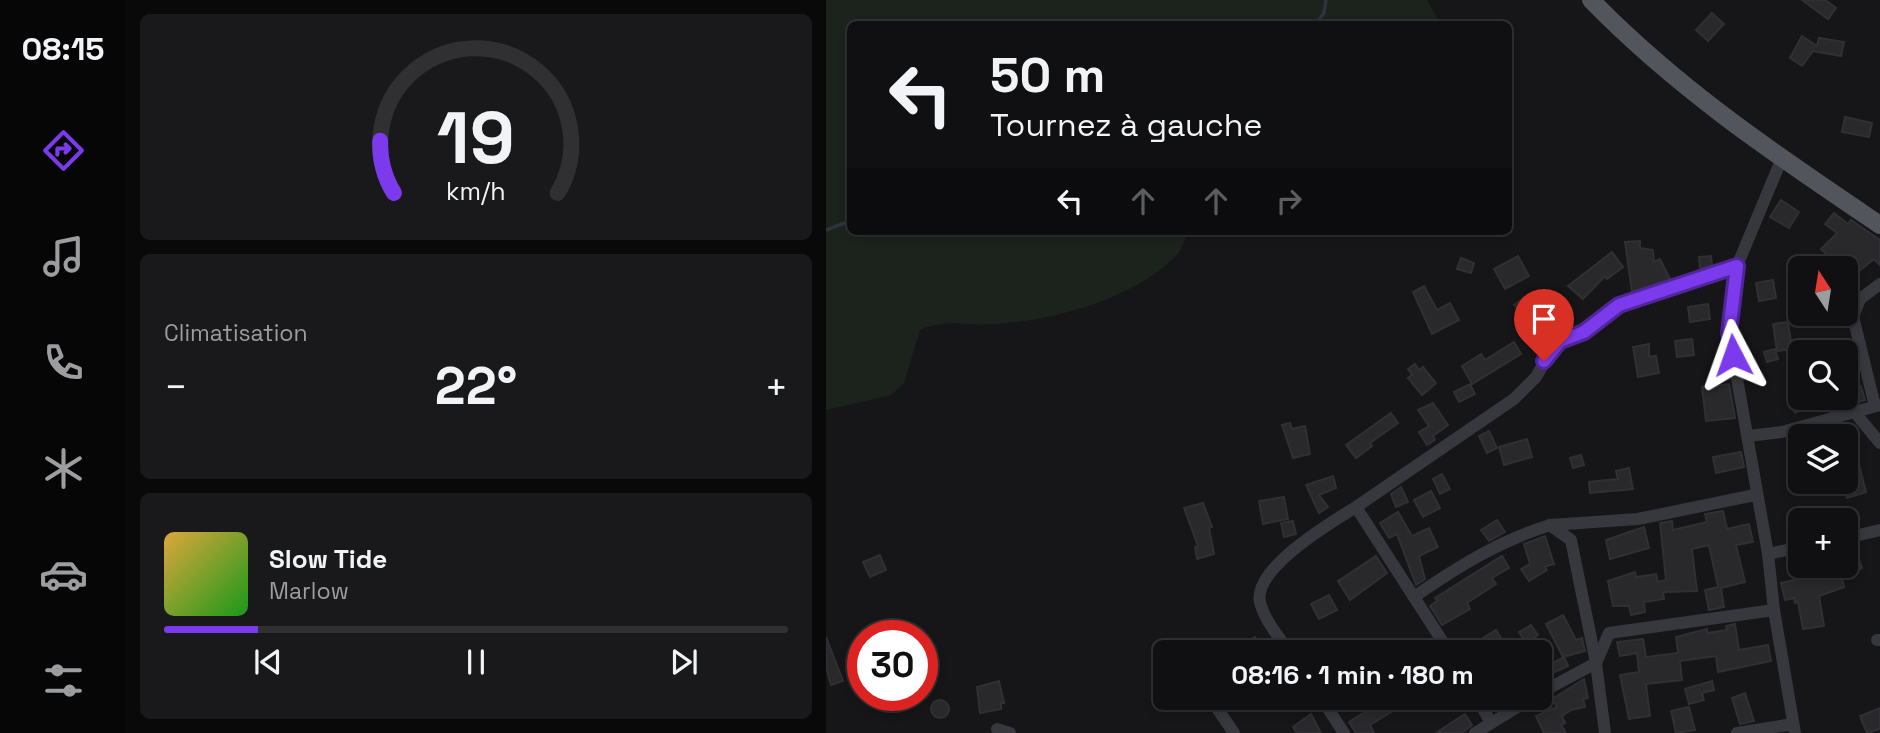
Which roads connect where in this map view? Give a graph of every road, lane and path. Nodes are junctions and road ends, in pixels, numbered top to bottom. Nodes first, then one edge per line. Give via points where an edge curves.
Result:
1 (1591, 0) edge
2 (1782, 158) junction
3 (1880, 225) edge
4 (1737, 266) junction
5 (1880, 284) edge
6 (1858, 304) edge
7 (1857, 326) edge
8 (1878, 406) edge
9 (1856, 414) junction
10 (1748, 436) junction
11 (1880, 442) edge
12 (1755, 495) junction
13 (1356, 507) junction
14 (1550, 526) junction
15 (1880, 530) edge
16 (1858, 535) edge
17 (1788, 550) edge
18 (1768, 554) junction
19 (1414, 597) junction
20 (1773, 610) junction
21 (1281, 640) edge
22 (1442, 640) edge
23 (1596, 663) junction
24 (1552, 687) edge
25 (1218, 710) edge
26 (1329, 710) edge
27 (1484, 710) edge
28 (1512, 710) edge
29 (1491, 723) junction
30 (1794, 728) edge
31 (997, 730) dead end
32 (1010, 733) edge
33 (1234, 733) edge
34 (1343, 733) edge
35 (1475, 733) edge
36 (1605, 733) edge
37 (1737, 733) edge

1 - 2 main road via 1656,63
2 - 3 main road
2 - 4 street
4 - 10 street via 1729,333
4 - 13 street via 1619,305 1584,332 1560,341 1536,377 1514,399
5 - 6 street
7 - 8 street
8 - 9 street
9 - 10 street
9 - 11 street
10 - 12 street
12 - 14 street via 1638,519
12 - 18 street
13 - 19 street
13 - 21 street via 1276,564 1259,600
14 - 19 street via 1508,539 1467,560
14 - 23 street via 1571,540
15 - 16 street
17 - 18 street
18 - 20 street
19 - 22 street
20 - 23 street via 1609,633
20 - 30 street
23 - 24 street
23 - 36 street
25 - 33 street
26 - 34 street
27 - 29 street
28 - 29 street
29 - 35 street
30 - 37 street
31 - 32 street

